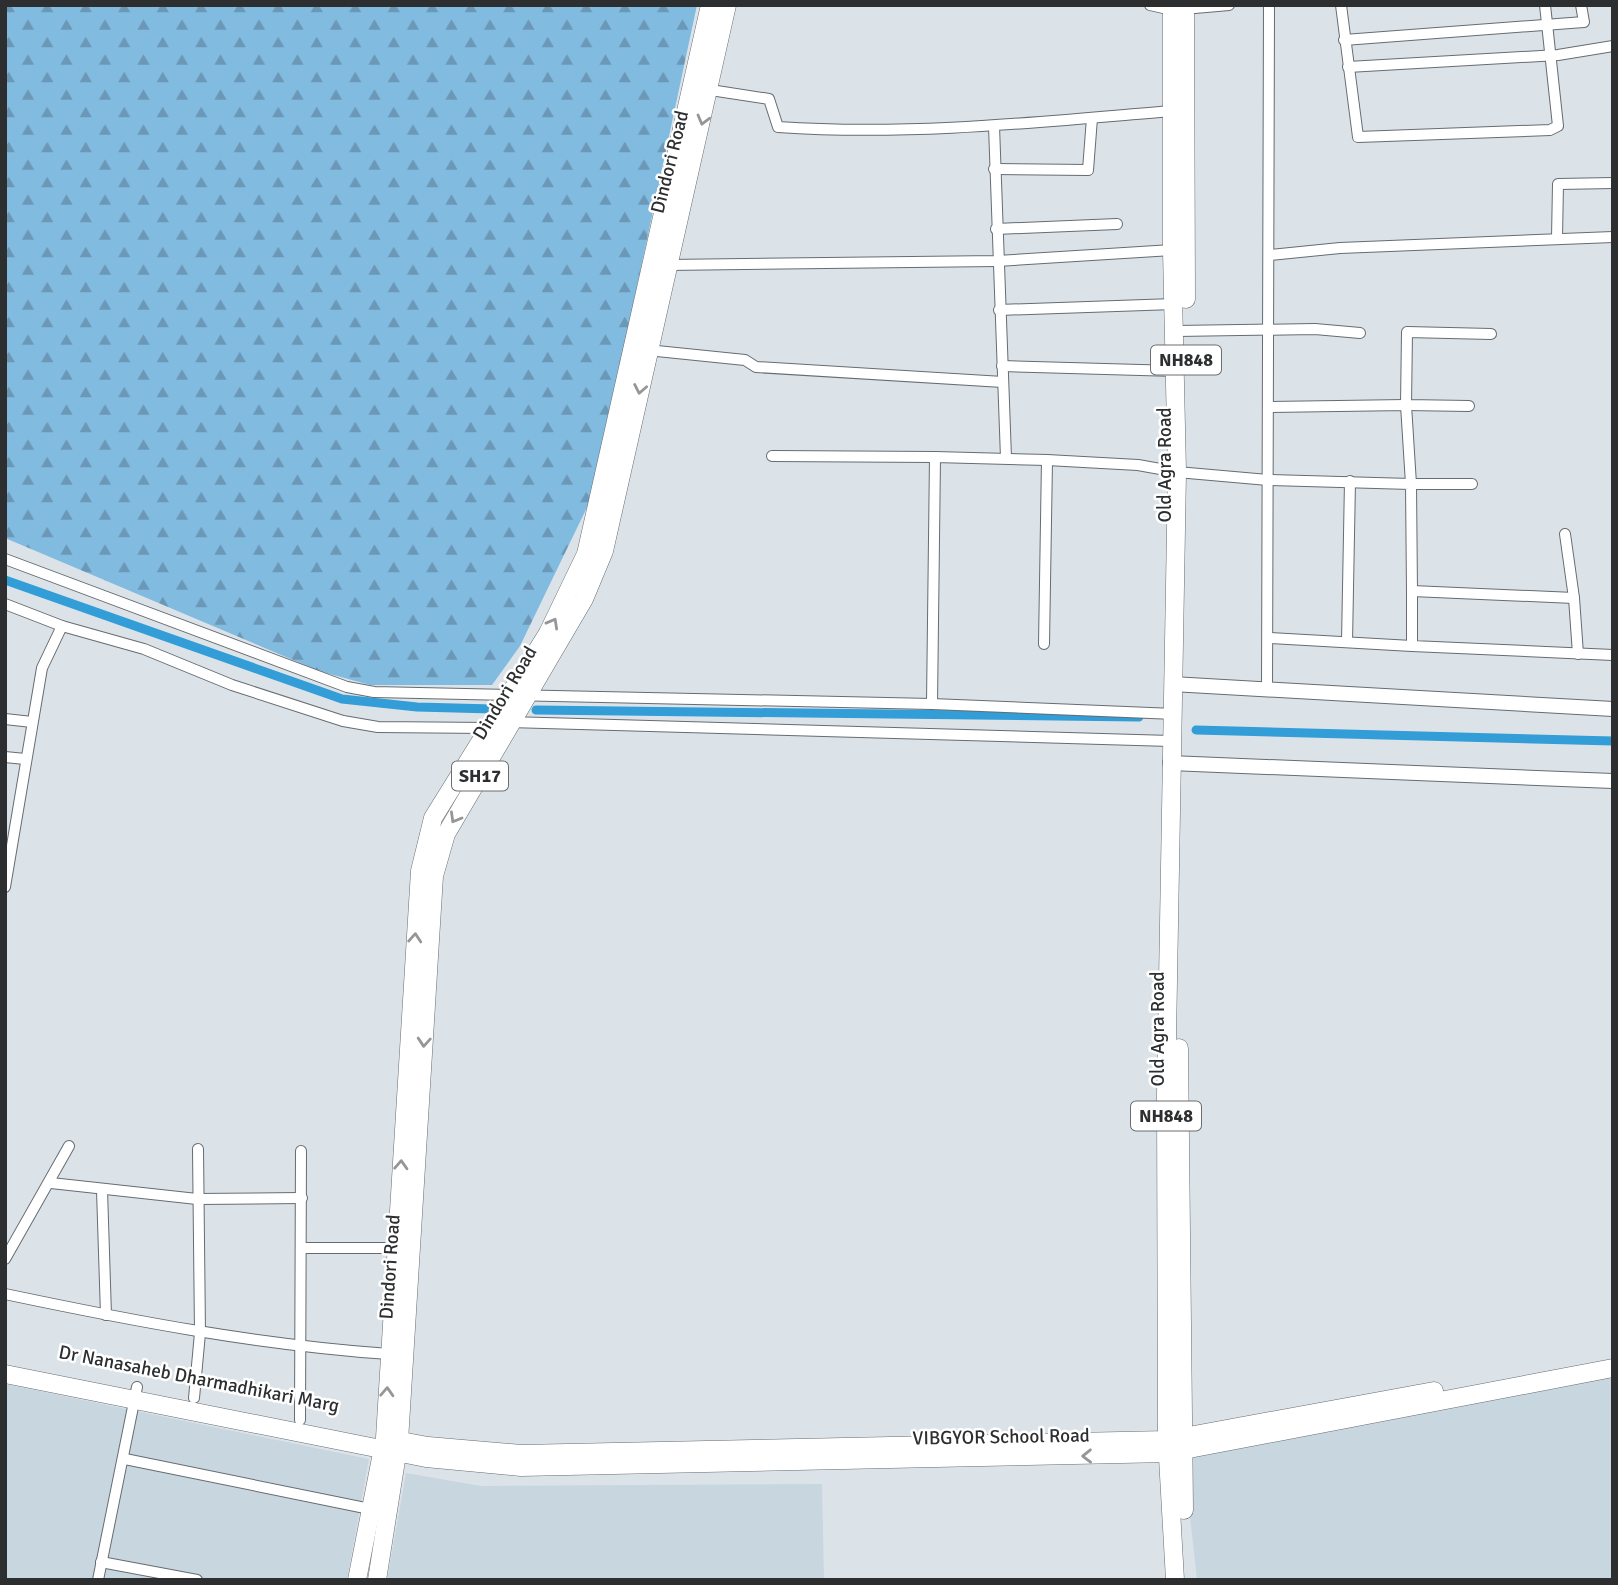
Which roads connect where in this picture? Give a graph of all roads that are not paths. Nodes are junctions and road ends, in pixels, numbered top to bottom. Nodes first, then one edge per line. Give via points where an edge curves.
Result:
1 (710, 5) edge
2 (727, 5) edge
3 (1150, 5) edge
4 (1229, 5) edge
5 (1269, 5) edge
6 (1341, 5) edge
7 (1545, 5) edge
8 (1581, 5) edge
9 (1178, 7) edge
10 (1548, 27) junction
11 (1344, 40) junction
12 (1613, 46) edge
13 (1552, 55) junction
14 (1348, 67) junction
15 (702, 88) junction
16 (1171, 111) junction
17 (1091, 118) junction
18 (994, 126) junction
19 (994, 169) junction
20 (1613, 183) edge
21 (1116, 224) dead end
22 (996, 229) junction
23 (1613, 237) edge
24 (1557, 238) junction
25 (1171, 250) junction
26 (1270, 255) junction
27 (997, 261) junction
28 (667, 265) junction
29 (1174, 304) junction
30 (999, 310) junction
31 (1181, 331) junction
32 (1270, 331) junction
33 (1360, 333) dead end
34 (1491, 334) dead end
35 (647, 350) junction
36 (1002, 366) junction
37 (1176, 371) junction
38 (1003, 382) junction
39 (1406, 405) junction
40 (1469, 406) dead end
41 (1270, 407) junction
42 (772, 456) dead end
43 (935, 457) junction
44 (1006, 458) junction
45 (1047, 460) junction
46 (1182, 472) junction
47 (1268, 480) junction
48 (1350, 481) junction
49 (1411, 484) junction
50 (1472, 484) dead end
51 (1564, 534) dead end
52 (5, 559) edge
53 (1412, 591) junction
54 (1574, 598) junction
55 (5, 604) edge
56 (62, 626) junction
57 (1268, 638) junction
58 (1347, 642) junction
59 (1044, 644) dead end
60 (1412, 646) junction
61 (1578, 654) junction
62 (1613, 655) edge
63 (1178, 685) junction
64 (1267, 691) junction
65 (508, 697) junction
66 (528, 697) junction
67 (932, 704) junction
68 (1613, 709) edge
69 (1175, 714) junction
70 (5, 719) edge
71 (32, 722) junction
72 (499, 723) junction
73 (1171, 741) junction
74 (5, 757) edge
75 (25, 759) junction
76 (1175, 764) junction
77 (1613, 781) edge
78 (5, 887) edge
79 (69, 1146) dead end
80 (198, 1149) dead end
81 (301, 1151) dead end
82 (51, 1183) junction
83 (102, 1190) junction
84 (302, 1198) junction
85 (197, 1199) junction
86 (301, 1248) junction
87 (396, 1248) junction
88 (6, 1258) edge
89 (5, 1294) edge
90 (106, 1315) junction
91 (201, 1333) junction
92 (300, 1348) junction
93 (389, 1354) junction
94 (1613, 1356) edge
95 (5, 1362) edge
96 (1613, 1368) edge
97 (5, 1374) edge
98 (136, 1393) junction
99 (194, 1398) junction
100 (300, 1420) junction
101 (391, 1445) junction
102 (1175, 1446) junction
103 (125, 1459) junction
104 (380, 1511) junction
105 (102, 1562) junction
106 (98, 1580) edge
107 (197, 1580) edge
108 (357, 1580) edge
109 (363, 1580) edge
110 (377, 1580) edge
111 (1175, 1580) edge
112 (1185, 1580) edge

1 - 15 main road
2 - 15 main road, Dindori Road / SH17
3 - 9 street
4 - 9 street
5 - 26 street
6 - 11 street
7 - 10 street
8 - 10 street via 1584,22
9 - 16 main road, NH848
9 - 31 main road, Old Agra Road / NH848
10 - 11 street
10 - 13 street
11 - 14 street
12 - 13 street
13 - 14 street
13 - 14 street via 1558,126 1550,130 1358,136
15 - 18 street via 769,99 778,127 839,131
15 -> 28 main road, Dindori Road / SH17
65 -> 15 main road via 562,606 586,554
16 - 17 street
16 - 25 main road, NH848
17 - 18 street
17 - 19 street via 1088,170
18 - 19 street
19 - 22 street
20 - 24 street via 1558,184
21 - 22 street
22 - 27 street
23 - 24 street
24 - 26 street
25 - 27 street
25 - 29 main road, NH848
26 - 32 street
27 - 28 street
27 - 30 street
28 - 35 main road, Dindori Road / SH17
29 - 30 street
29 - 31 main road, NH848
30 - 36 street
31 - 32 street
31 - 37 main road, NH848
31 - 46 main road, Old Agra Road / NH848
32 - 33 street
32 - 41 street
34 - 39 street via 1407,332
35 - 38 street via 745,360 756,367
35 -> 66 main road, Dindori Road / SH17 via 604,551 584,599
36 - 37 street
36 - 38 street
37 - 46 main road, NH848
38 - 44 street
39 - 40 street
39 - 41 street
39 - 49 street
41 - 47 street
42 - 43 street
43 - 44 street
43 - 67 street
44 - 45 street
45 - 46 street
45 - 59 street
46 - 47 street
46 - 63 main road, NH848
47 - 48 street
47 - 57 street
48 - 49 street
48 - 58 street
49 - 50 street
49 - 53 street
51 - 54 street
52 - 65 street via 347,687
53 - 54 street
53 - 60 street
54 - 61 street
55 - 56 street
56 - 71 street via 42,668
56 - 72 street via 144,649 232,685 343,720 391,728
57 - 58 street
57 - 64 street
58 - 60 street
60 - 61 street
61 - 62 street
63 - 64 street
63 - 69 main road, NH848
64 - 68 street
65 - 66 street
65 - 72 main road
66 - 67 street
66 - 72 main road, Dindori Road / SH17
67 - 69 street
69 - 73 main road, NH848
70 - 71 street
71 - 75 street
72 - 73 street
87 -> 72 main road via 420,871 433,818
72 -> 101 main road, Dindori Road / SH17 via 446,834 435,876
73 - 76 main road, NH848
74 - 75 street
75 - 78 street
76 - 77 street
76 - 102 main road, NH848 via 1166,1094
79 - 82 street
80 - 85 street
81 - 84 street
82 - 83 street
82 - 88 street
83 - 85 street
83 - 90 street
84 - 85 street
84 - 86 street
85 - 91 street
86 - 87 street
86 - 92 street
87 - 93 main road
89 - 90 street
90 - 91 street
91 - 92 street
91 - 99 street
92 - 93 street
92 - 100 street
101 -> 93 main road
94 - 102 main road, VIBGYOR School Road
95 - 98 main road, Dr Nanasaheb Dharmadhikari Marg
96 - 102 main road, VIBGYOR School Road
97 - 98 main road, Dr Nanasaheb Dharmadhikari Marg
98 - 99 main road, Dr Nanasaheb Dharmadhikari Marg
98 - 101 main road, Dr Nanasaheb Dharmadhikari Marg
98 - 103 street
99 - 100 main road, Dr Nanasaheb Dharmadhikari Marg
100 - 101 main road, Dr Nanasaheb Dharmadhikari Marg
101 - 102 main road, VIBGYOR School Road via 521,1467
101 - 104 main road, Dindori Road / SH17
102 - 111 main road, NH848
102 - 112 main road, NH848 via 1183,1488
103 - 104 street
103 - 105 street
104 - 108 main road
104 - 110 main road, Dindori Road / SH17
105 - 106 street
105 - 107 street
108 - 109 street

